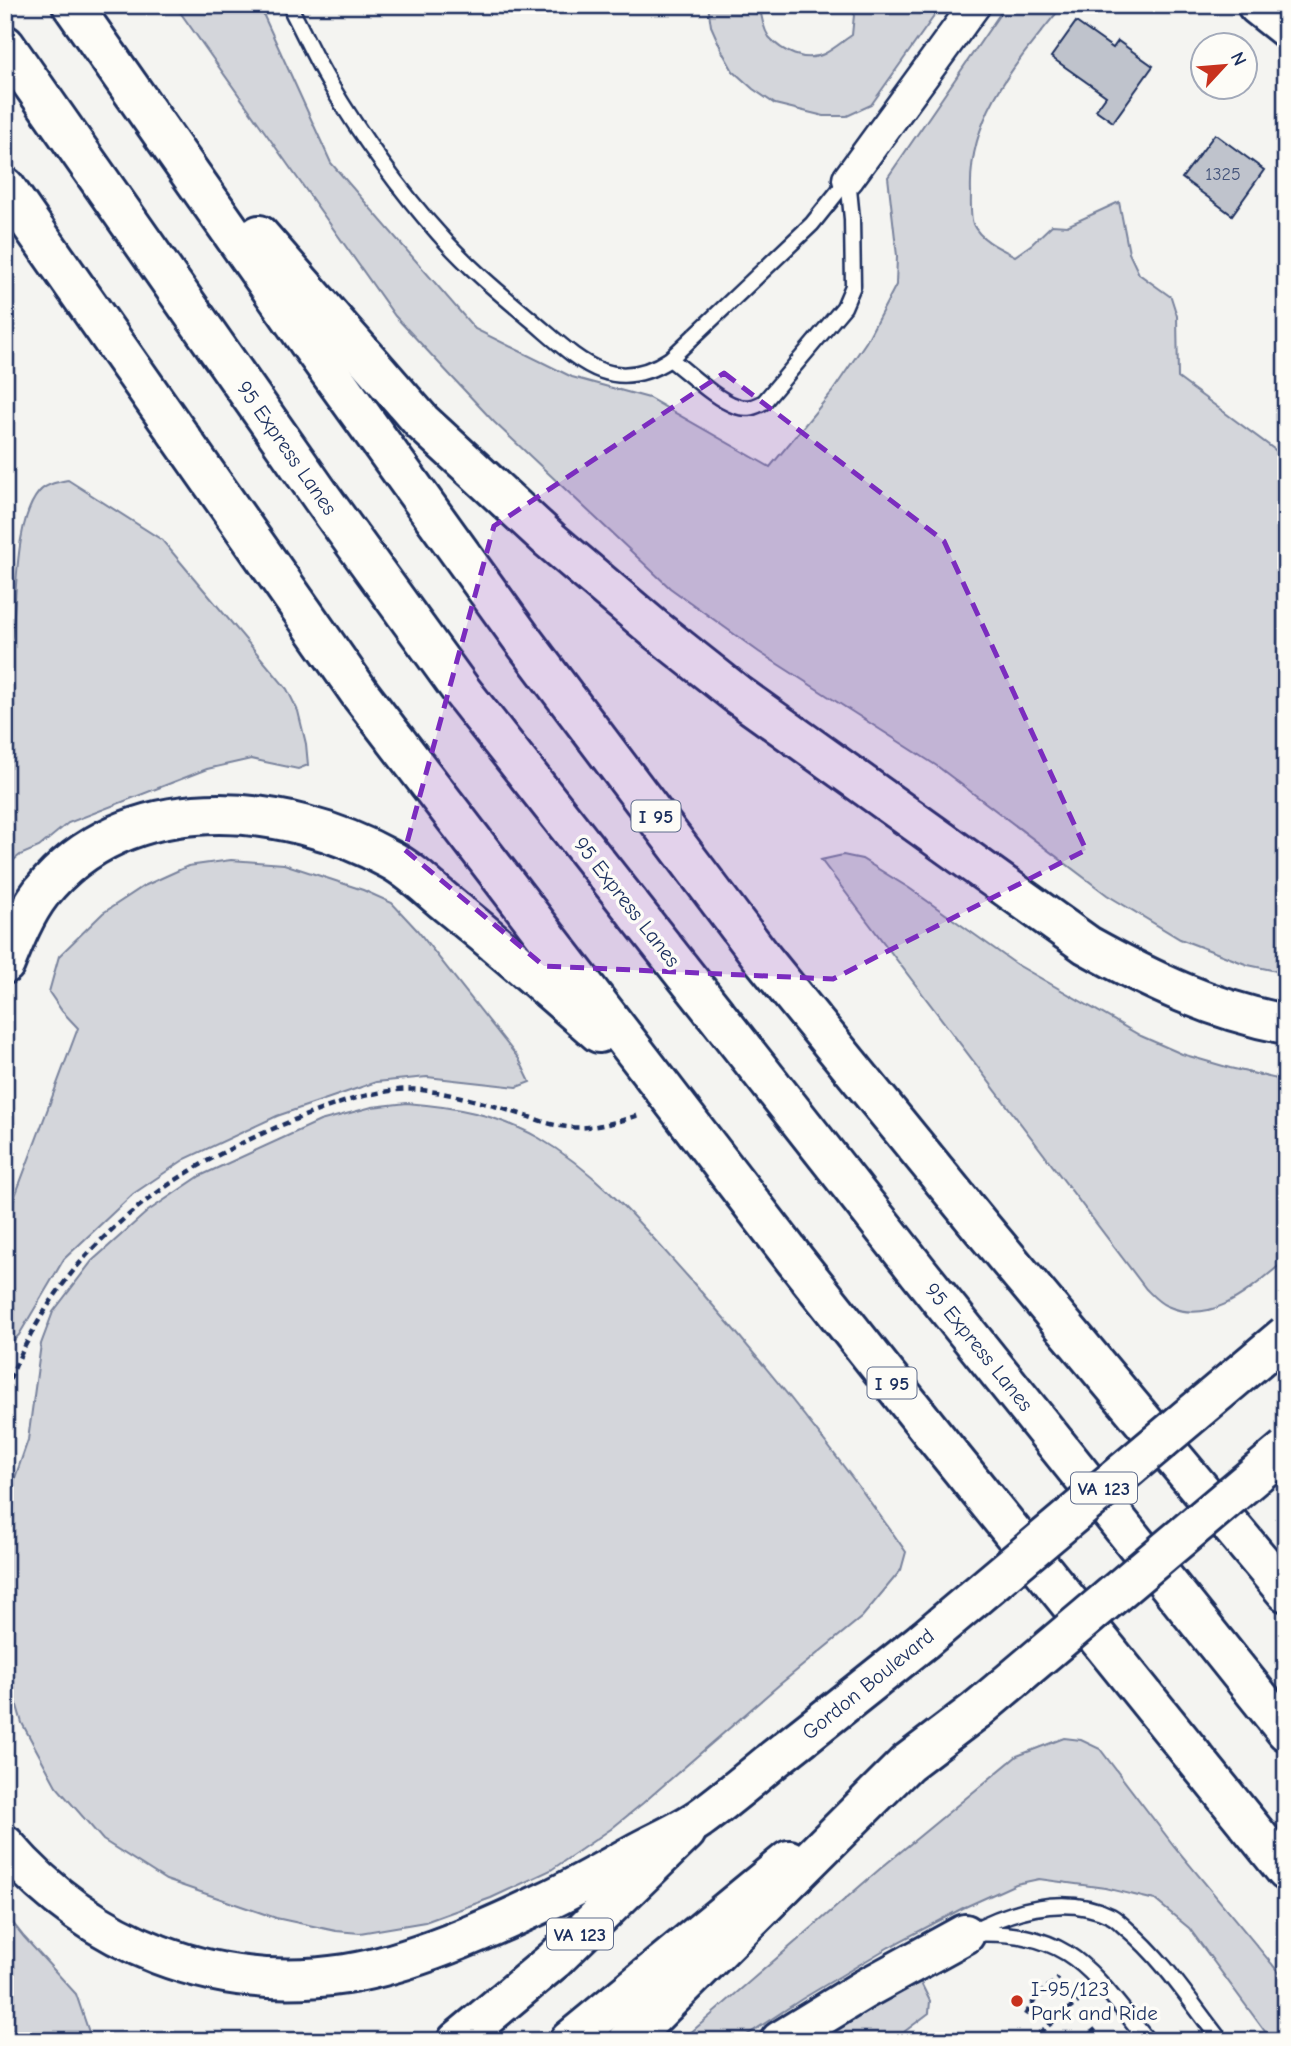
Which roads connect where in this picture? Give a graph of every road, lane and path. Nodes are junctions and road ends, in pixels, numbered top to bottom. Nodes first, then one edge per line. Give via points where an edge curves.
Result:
1 (72, 5) edge
2 (975, 5) edge
3 (1257, 5) edge
4 (293, 13) dead end
5 (1286, 28) edge
6 (5, 45) edge
7 (131, 89) junction
8 (848, 179) junction
9 (5, 187) edge
10 (670, 359) junction
11 (5, 964) edge
12 (1286, 1024) edge
13 (666, 1094) junction
14 (982, 1228) junction
15 (1286, 1335) edge
16 (5, 1391) edge
17 (1286, 1449) edge
18 (1286, 1553) edge
19 (1286, 1592) edge
20 (1286, 1731) edge
21 (907, 1763) junction
22 (697, 1821) junction
23 (5, 1845) edge
24 (1286, 1871) edge
25 (965, 1934) junction
26 (1059, 1978) dead end
27 (1078, 2002) dead end
28 (1025, 2015) dead end
29 (1097, 2028) dead end
30 (1039, 2033) dead end
31 (457, 2041) edge
32 (569, 2041) edge
33 (628, 2041) edge
34 (780, 2041) edge
35 (1081, 2041) edge
36 (1148, 2041) edge
37 (1221, 2041) edge

1 - 7 main road, I 95
2 - 8 street
3 - 5 main road
4 - 10 lane via 366,138 438,234 474,271 573,357 594,369 631,375
6 - 20 main road, 95 Express Lanes via 461,690
7 - 12 main road via 422,422 550,540 666,638 738,695 1087,945 1147,978 1211,1004
7 - 14 main road, I 95 via 530,650 763,960
8 - 10 lane via 812,224
8 - 10 lane via 853,286 844,307 764,402 752,408 738,407
9 - 13 main road, I 95 via 361,695
11 - 13 main road via 20,927 41,894 68,866 100,843 166,818 223,813 273,817 340,835 394,861 502,948
13 - 16 path via 614,1123 574,1127 476,1101 404,1090 355,1100 270,1129 177,1178 136,1206 103,1237 50,1302
13 - 24 main road, I 95
14 - 18 main road
14 - 19 main road, I 95
15 - 22 main road, Gordon Boulevard / VA 123, bridge via 923,1641
17 - 21 main road, bridge via 978,1709
21 - 32 main road
21 - 33 main road
22 - 23 main road via 494,1926 398,1961 348,1974 306,1978 254,1978 152,1954 105,1931 62,1902
22 - 31 main road, Gordon Boulevard / VA 123 via 554,1960
25 - 34 main road
25 - 36 lane via 1002,1933 1055,1946 1093,1974
25 - 37 lane via 997,1917 1038,1906 1077,1907 1111,1916 1145,1944
26 - 28 path via 1038,1995
27 - 30 path
29 - 35 path

